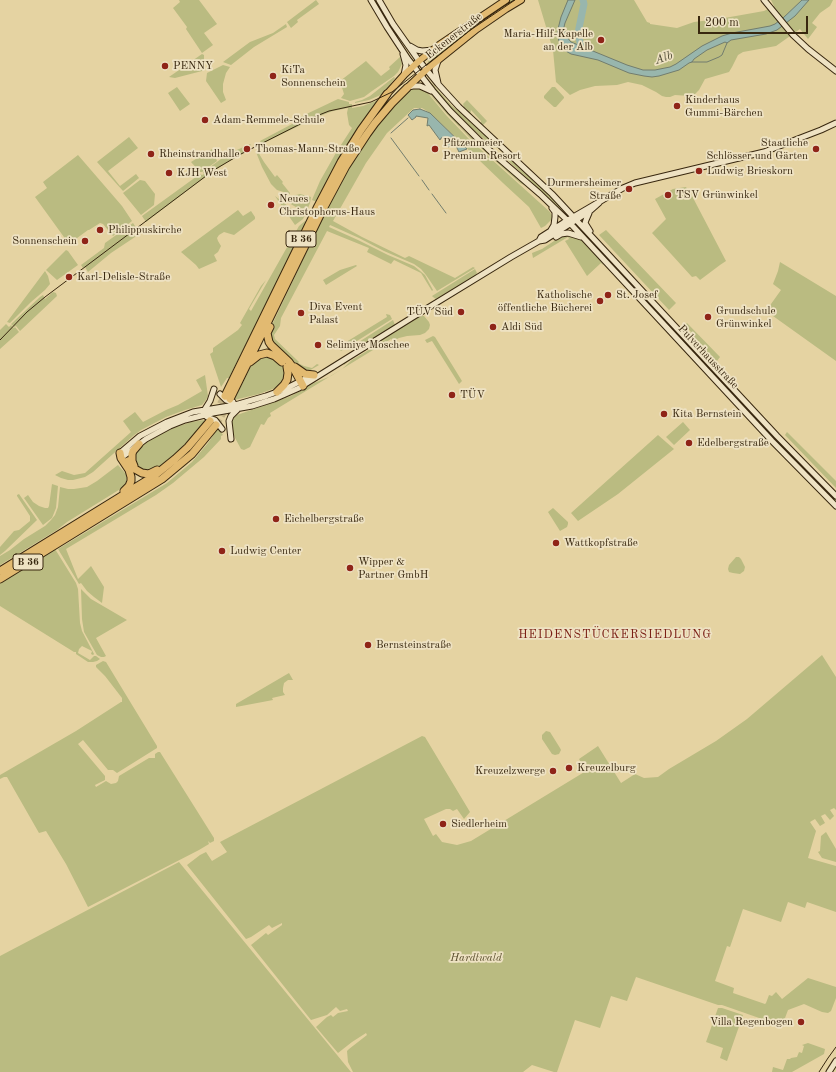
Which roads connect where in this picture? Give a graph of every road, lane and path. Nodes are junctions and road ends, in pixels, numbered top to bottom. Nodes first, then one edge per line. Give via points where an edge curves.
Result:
1 (371, 0) edge
2 (379, 0) edge
3 (506, 0) edge
4 (521, 0) edge
5 (764, 0) edge
6 (407, 44) junction
7 (401, 49) junction
8 (434, 50) junction
9 (438, 60) junction
10 (419, 61) junction
11 (414, 66) junction
12 (426, 70) junction
13 (836, 71) edge
14 (404, 75) junction
15 (421, 76) junction
16 (438, 84) junction
17 (407, 88) junction
18 (388, 94) joint
19 (436, 95) junction
20 (836, 122) edge
21 (544, 198) junction
22 (599, 203) junction
23 (590, 211) junction
24 (575, 218) junction
25 (569, 222) junction
26 (551, 231) junction
27 (584, 239) junction
28 (545, 240) junction
29 (539, 241) junction
30 (602, 248) junction
31 (279, 299) junction
32 (248, 363) junction
33 (288, 365) junction
34 (325, 371) junction
35 (314, 374) junction
36 (300, 385) junction
37 (214, 389) dead end
38 (277, 392) junction
39 (225, 396) junction
40 (240, 403) junction
41 (238, 409) junction
42 (205, 410) junction
43 (220, 410) junction
44 (200, 416) junction
45 (222, 429) dead end
46 (231, 439) dead end
47 (138, 444) junction
48 (122, 456) junction
49 (134, 468) junction
50 (163, 469) junction
51 (836, 496) edge
52 (836, 506) edge
53 (103, 508) junction
54 (0, 571) edge
55 (0, 579) edge
56 (836, 1061) edge
57 (829, 1072) edge

1 - 7 main road
2 - 6 main road, Pulverhausstraße
3 - 8 main road, Eckenerstraße / B 36
4 - 9 main road, Eckenerstraße / B 36 via 477,29
5 - 13 main road via 808,49
6 - 8 main road via 417,50
6 - 10 main road, Pulverhausstraße
7 - 11 main road
7 - 14 main road via 406,65
8 - 10 main road, Eckenerstraße / B 36
9 - 12 main road, Eckenerstraße / B 36
9 - 16 main road via 435,70
10 - 11 main road, Eckenerstraße / B 36
10 - 12 main road, Pulverhausstraße
11 - 14 main road, B 36
11 - 15 main road
12 - 15 main road, Eckenerstraße / B 36
12 - 16 main road, Pulverhausstraße
14 - 18 main road, B 36
15 - 17 main road, B 36
15 - 19 main road
16 - 24 main road, Pulverhausstraße via 481,129
17 - 19 main road via 420,86
17 - 31 highway, B 36 via 366,134 346,166
18 - 39 highway, B 36 via 361,130 337,169
19 - 21 main road via 475,136
20 - 22 main road via 764,152 635,184
21 - 25 main road, Pulverhausstraße
21 - 26 main road via 554,212 555,222
22 - 23 main road
22 - 24 main road
23 - 24 main road
23 - 30 main road via 585,223
24 - 25 main road
24 - 30 main road, Pulverhausstraße
25 - 26 main road
25 - 27 main road, Pulverhausstraße
25 - 28 main road
26 - 29 main road
27 - 28 main road via 568,233
27 - 52 main road, Pulverhausstraße
28 - 29 main road
29 - 34 main road
30 - 51 main road, Pulverhausstraße
31 - 32 highway, B 36
31 - 33 highway via 278,310 268,329 267,337 271,346
32 - 33 highway via 259,355 268,353
32 - 39 highway, B 36
33 - 35 highway via 303,374
33 - 36 highway
33 - 38 highway via 286,382
34 - 35 main road
34 - 36 main road
35 - 36 main road
36 - 38 main road
36 - 41 main road via 274,399
37 - 42 main road
38 - 40 main road
39 - 40 main road via 228,401
40 - 43 main road
41 - 43 main road
41 - 46 main road via 229,420
42 - 43 main road
42 - 48 main road via 184,415 157,427 135,440
43 - 44 main road
44 - 45 main road via 213,419
44 - 47 main road via 170,426
47 - 48 main road
47 - 49 highway via 132,454
48 - 49 highway
48 - 53 highway via 130,472 131,481 128,488
49 - 50 highway via 147,474
50 - 53 highway, B 36
50 - 55 highway, B 36 via 213,423 204,440 192,454 162,479
53 - 54 highway, B 36
56 - 57 main road

